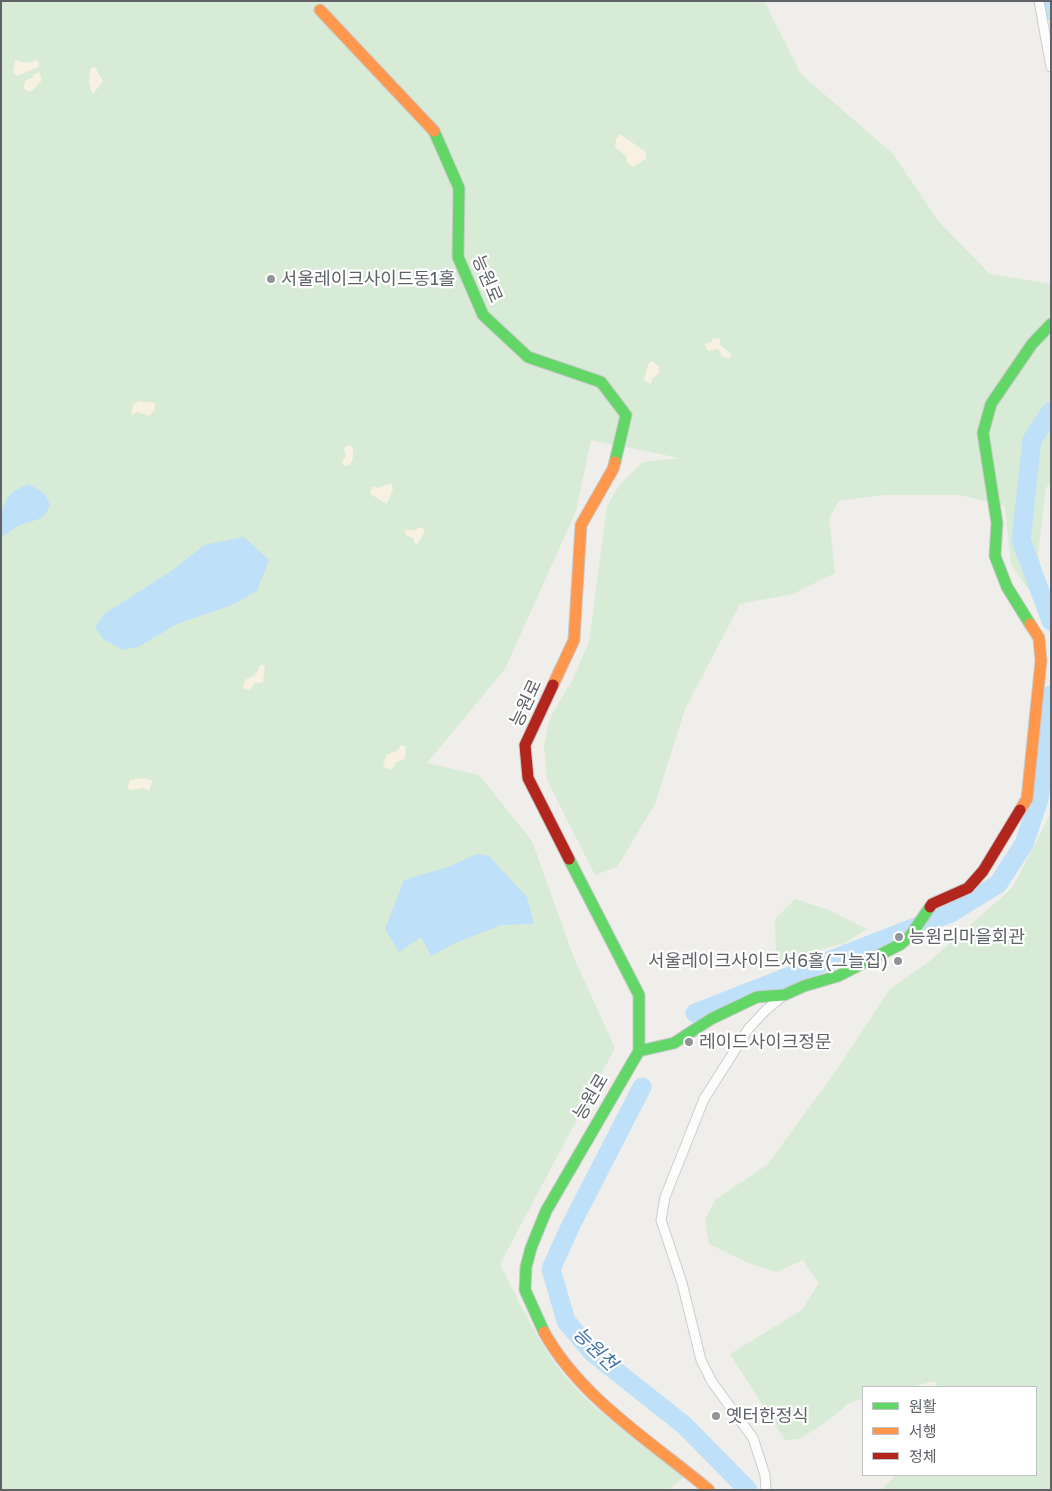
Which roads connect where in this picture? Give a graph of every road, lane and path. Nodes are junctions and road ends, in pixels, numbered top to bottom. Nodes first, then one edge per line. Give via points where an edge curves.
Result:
1 (1039, 1) edge
2 (320, 10) dead end
3 (1051, 67) edge
4 (1051, 324) edge
5 (784, 995) junction
6 (639, 1051) junction
7 (708, 1490) edge
8 (766, 1490) edge

1 - 3 street
2 - 6 street, 능원로 via 433,128 460,188 458,257 483,315 528,356 601,382 626,415 612,469 581,525 574,640 525,745 528,778 639,995
4 - 5 street via 1032,344 991,404 983,433 997,523 994,556 1007,586 1039,638 1036,721 1027,798 968,888 932,905 901,944 838,976
5 - 6 street via 757,997 711,1019 674,1044
5 - 8 street via 749,1028 704,1100 668,1189 661,1220 682,1282 701,1360 712,1382 753,1438 765,1475
6 - 7 street, 능원로 via 535,1234 525,1270 525,1290 544,1336 590,1392

